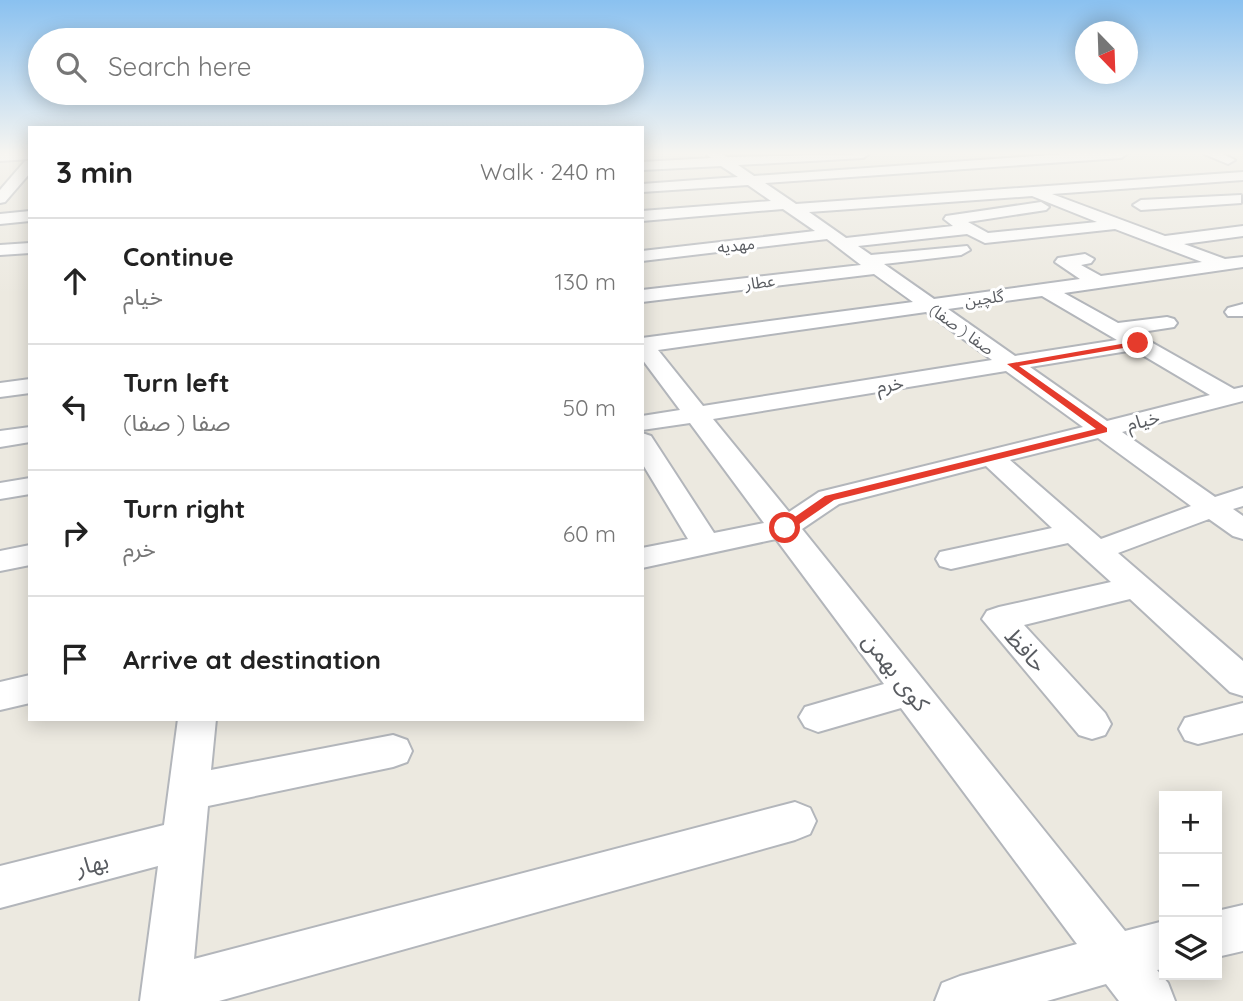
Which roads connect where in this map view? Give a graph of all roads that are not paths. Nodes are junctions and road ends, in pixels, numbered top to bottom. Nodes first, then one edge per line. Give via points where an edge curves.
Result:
1 (672, 201) edge
2 (781, 201) edge
3 (874, 201) edge
4 (1055, 201) edge
5 (1181, 201) edge
6 (1228, 201) edge
7 (1186, 203) junction
8 (1064, 204) junction
9 (1141, 205) dead end
10 (789, 206) junction
11 (680, 213) junction
12 (28, 216) edge
13 (644, 216) edge
14 (0, 219) edge
15 (1118, 224) junction
16 (969, 229) junction
17 (1243, 231) edge
18 (837, 239) junction
19 (1163, 241) junction
20 (28, 248) edge
21 (0, 250) edge
22 (961, 250) dead end
23 (644, 256) edge
24 (1152, 257) dead end
25 (1084, 259) dead end
26 (872, 264) junction
27 (1234, 264) edge
28 (1185, 270) junction
29 (1243, 272) edge
30 (1019, 276) dead end
31 (1098, 282) junction
32 (1046, 290) junction
33 (644, 296) edge
34 (930, 306) junction
35 (1167, 323) dead end
36 (1115, 330) junction
37 (1138, 343) junction
38 (644, 345) edge
39 (644, 346) edge
40 (1012, 364) junction
41 (28, 386) edge
42 (0, 390) edge
43 (1237, 396) edge
44 (698, 415) junction
45 (1104, 430) junction
46 (28, 434) edge
47 (0, 439) edge
48 (644, 439) edge
49 (644, 443) edge
50 (992, 458) junction
51 (653, 479) edge
52 (28, 486) edge
53 (0, 491) edge
54 (1243, 496) edge
55 (1212, 508) junction
56 (785, 528) junction
57 (1243, 530) edge
58 (1086, 541) junction
59 (706, 544) junction
60 (28, 555) edge
61 (644, 558) edge
62 (951, 559) dead end
63 (0, 561) edge
64 (1137, 587) junction
65 (1243, 682) edge
66 (28, 689) edge
67 (911, 691) junction
68 (0, 696) edge
69 (818, 716) dead end
70 (1243, 718) edge
71 (197, 721) edge
72 (1092, 724) dead end
73 (1198, 729) dead end
74 (393, 751) dead end
75 (189, 792) junction
76 (795, 821) dead end
77 (183, 840) junction
78 (0, 887) edge
79 (1243, 928) edge
80 (1222, 933) edge
81 (1159, 947) edge
82 (1116, 957) junction
83 (165, 996) edge
84 (960, 1001) edge
85 (1150, 1001) edge

1 - 11 street
2 - 10 street, صفا ( صفا)
3 - 10 street
4 - 8 street
5 - 7 street
6 - 7 street
7 - 9 street
8 - 15 street
8 - 16 street via 952,219
10 - 11 street
10 - 18 street, صفا ( صفا)
11 - 13 street
12 - 14 street
15 - 16 street via 985,238
15 - 19 street
16 - 18 street, مهدیه
17 - 19 street
18 - 23 street, مهدیه
18 - 26 street, صفا ( صفا)
19 - 27 street
20 - 21 street
22 - 26 street, عطار
24 - 28 street
25 - 31 street via 1064,262
26 - 33 street, عطار
26 - 34 street, صفا ( صفا)
27 - 28 street, گلچین
27 - 29 street
28 - 31 street, گلچین
30 - 32 street
31 - 32 street, گلچین
32 - 34 street, گلچین
32 - 36 street
34 - 38 street, گلچین
34 - 40 street, صفا ( صفا)
35 - 36 street
36 - 37 street
37 - 40 street, خرم
37 - 43 street
39 - 44 street, کوی بهمن
40 - 44 street, خرم
40 - 45 street, صفا ( صفا)
41 - 42 street
43 - 45 street, خیام
44 - 48 street, خرم
44 - 56 street, کوی بهمن
45 - 50 street, خیام
45 - 55 street, صفا ( صفا)
46 - 47 street
49 - 51 street
50 - 56 street, خیام via 830,498
50 - 58 street
51 - 59 street
52 - 53 street
54 - 55 street
55 - 57 street, صفا ( صفا)
55 - 58 street
56 - 59 street, خیام
56 - 67 street, کوی بهمن
58 - 62 street
58 - 64 street
59 - 61 street, خیام
60 - 63 street
64 - 65 street
64 - 72 street, حافظ via 999,619
66 - 68 street
67 - 69 street
67 - 82 street, کوی بهمن
70 - 73 street
71 - 75 street
74 - 75 street
75 - 77 street
76 - 83 street
77 - 78 street, بهار
77 - 83 street
79 - 80 street
81 - 82 street
82 - 84 street
82 - 85 street, کوی بهمن

